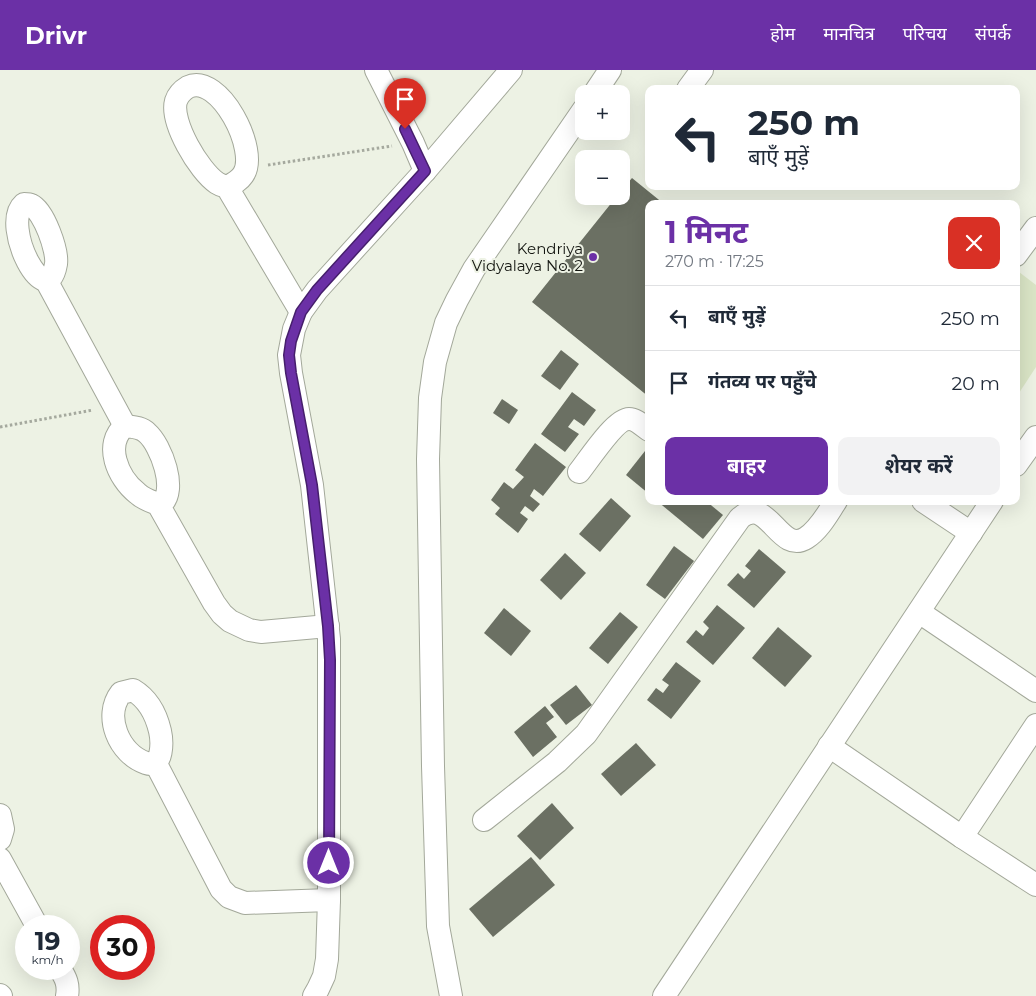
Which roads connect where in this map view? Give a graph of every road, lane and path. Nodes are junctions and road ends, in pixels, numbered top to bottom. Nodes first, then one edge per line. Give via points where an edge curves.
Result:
1 (376, 70) edge
2 (511, 70) edge
3 (610, 70) edge
4 (702, 70) edge
5 (600, 85) edge
6 (691, 85) edge
7 (575, 122) edge
8 (413, 144) junction
9 (246, 167) junction
10 (425, 171) junction
11 (228, 187) junction
12 (1036, 228) edge
13 (1020, 250) edge
14 (46, 280) dead end
15 (301, 312) junction
16 (114, 406) junction
17 (125, 426) junction
18 (0, 427) edge
19 (645, 427) edge
20 (1036, 436) edge
21 (1020, 459) edge
22 (579, 472) dead end
23 (158, 504) junction
24 (833, 505) edge
25 (928, 505) edge
26 (989, 505) edge
27 (741, 507) edge
28 (971, 533) junction
29 (919, 612) junction
30 (328, 626) junction
31 (1036, 691) edge
32 (1036, 725) edge
33 (829, 746) junction
34 (156, 762) dead end
35 (0, 815) edge
36 (484, 820) dead end
37 (962, 837) junction
38 (0, 839) edge
39 (0, 859) edge
40 (1036, 885) edge
41 (329, 900) junction
42 (31, 915) edge
43 (66, 980) edge
44 (67, 996) edge
45 (314, 996) edge
46 (451, 996) edge
47 (664, 996) edge

1 - 8 street
2 - 10 street
3 - 5 street
4 - 6 street
7 - 46 street via 474,269 446,323 435,362 428,459 432,766 438,926
8 - 9 path
8 - 10 street
9 - 11 street via 242,176
9 - 11 street via 245,142 223,102 207,87 190,86 182,91 175,108 176,120 185,139 207,174 218,184
10 - 15 street via 317,290
11 - 15 street
12 - 13 street
14 - 16 street
15 - 30 street via 289,355 312,485
16 - 17 street
16 - 18 path
17 - 23 street via 118,432 113,445 117,465 135,492
17 - 23 street via 147,432 159,450 168,487 166,499
19 - 22 street via 633,419 621,421
20 - 21 street
23 - 30 street via 214,603 230,621 261,632
24 - 27 street via 806,538 797,541 789,539 762,515
25 - 28 street
26 - 28 street
27 - 36 street via 740,518 586,734 557,762
28 - 29 street
29 - 31 street
29 - 33 street
30 - 41 street
32 - 37 street
33 - 37 street
33 - 47 street
34 - 41 street via 221,889 229,897 244,903
35 - 38 street via 3,829
37 - 40 street
39 - 42 street
41 - 45 street via 327,959 324,976
43 - 44 street

